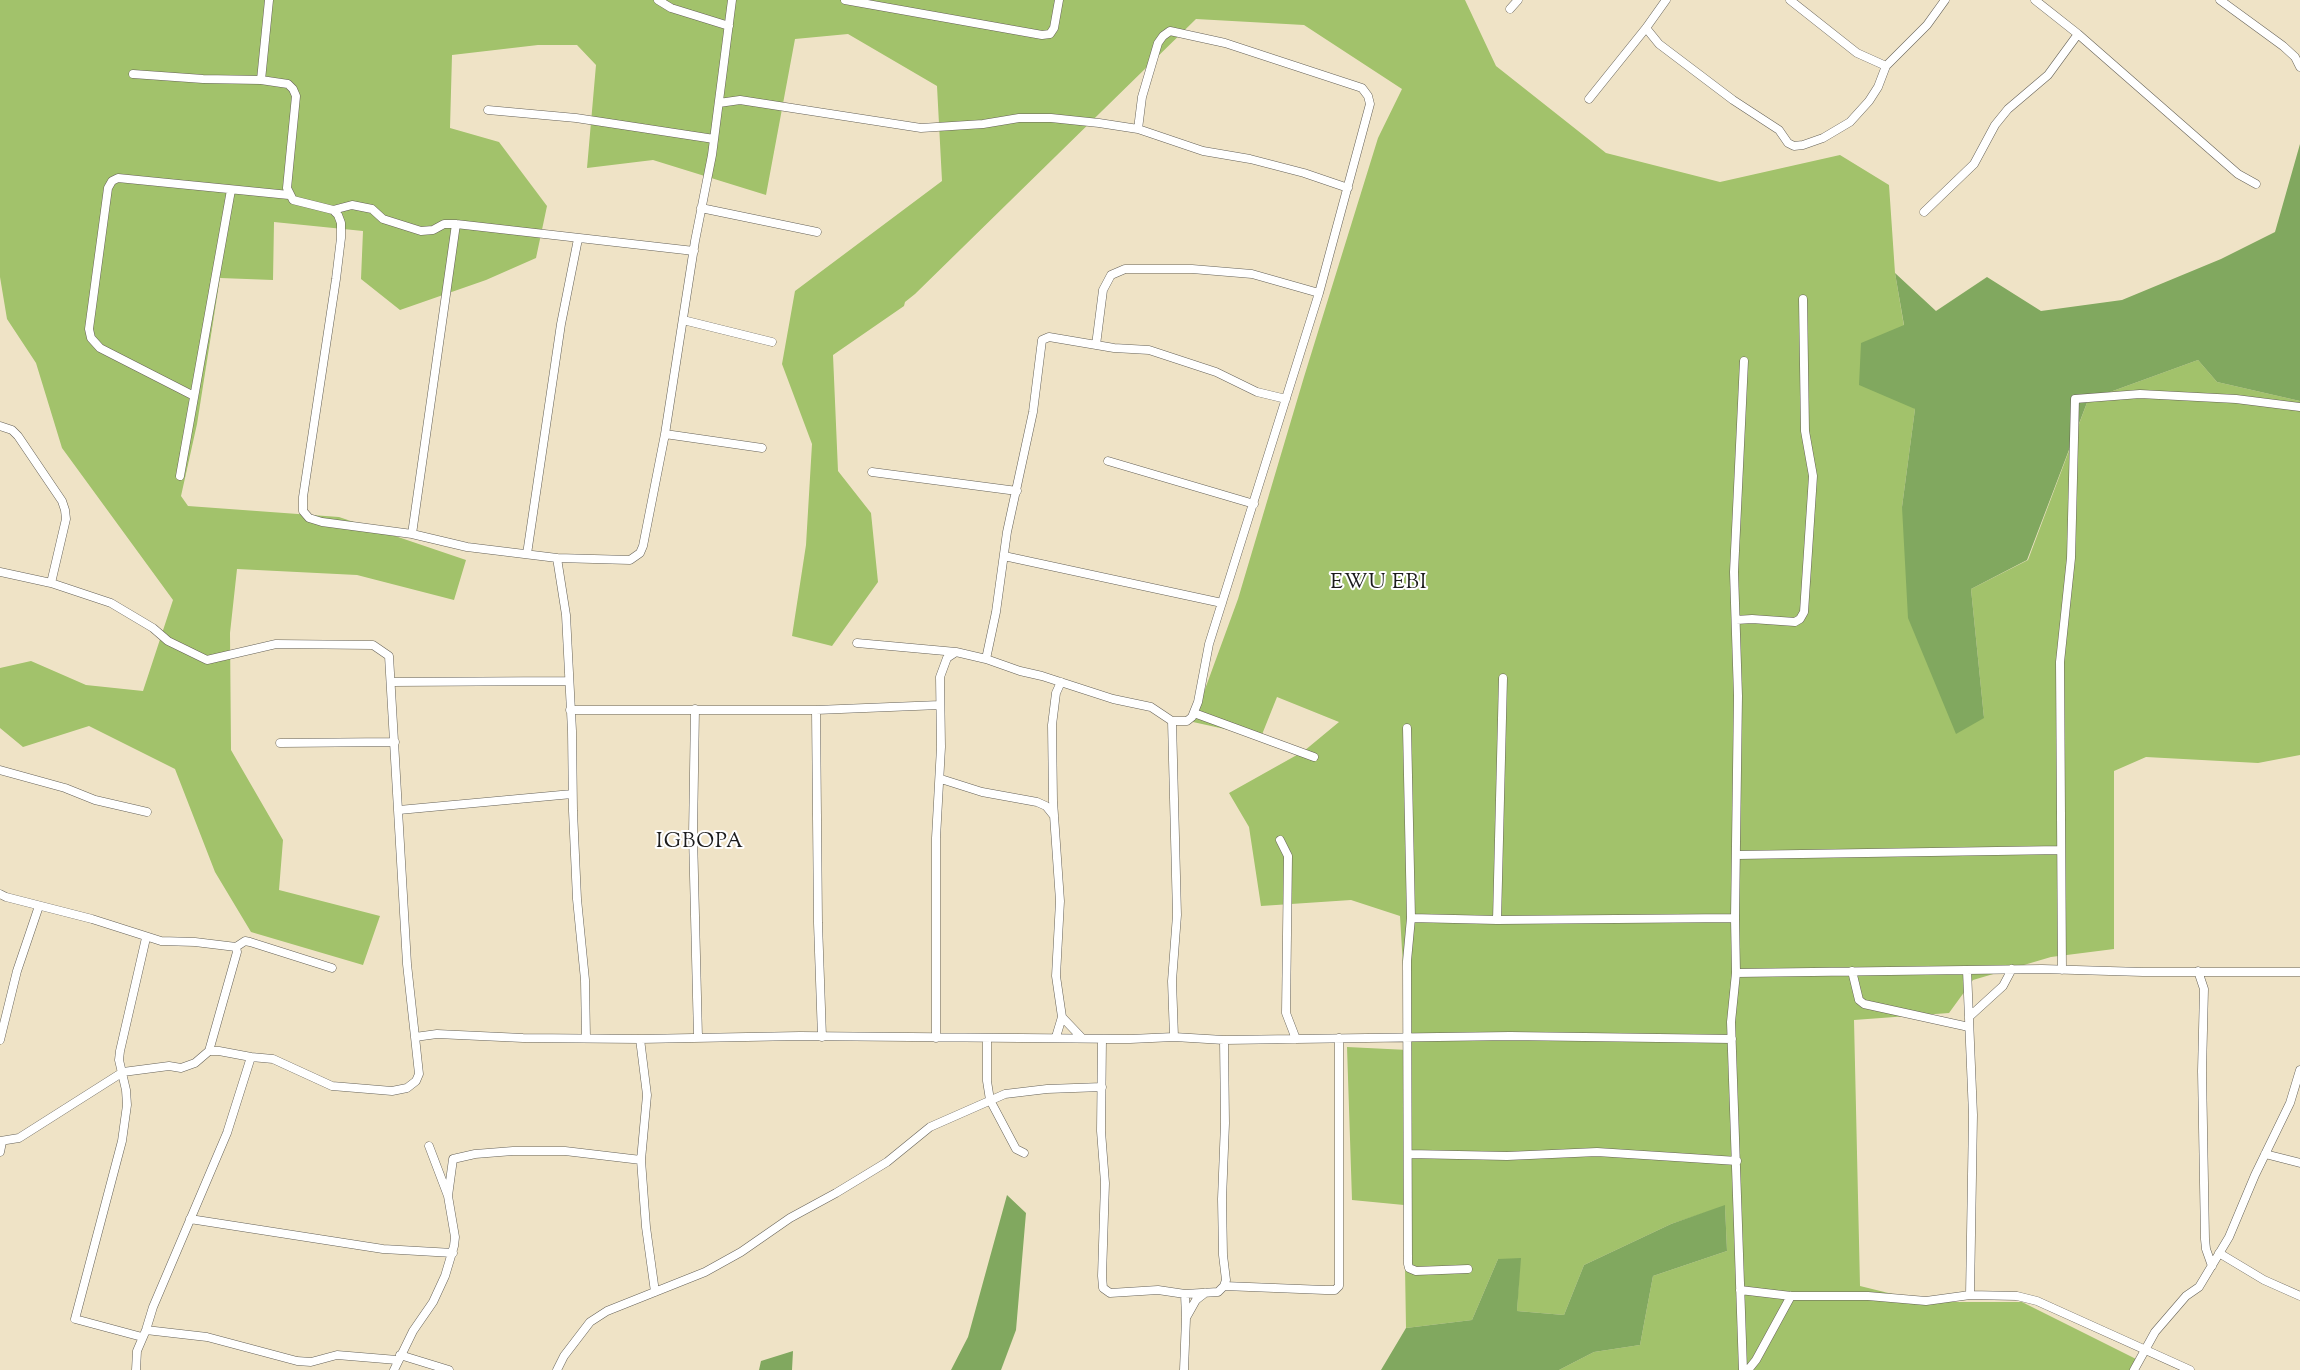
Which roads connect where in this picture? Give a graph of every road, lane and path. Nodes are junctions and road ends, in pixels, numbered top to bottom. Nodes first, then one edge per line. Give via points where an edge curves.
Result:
1 (269, 0) edge
2 (658, 0) edge
3 (732, 0) edge
4 (846, 0) edge
5 (1059, 0) edge
6 (1518, 0) edge
7 (1666, 0) edge
8 (1790, 0) edge
9 (1945, 0) edge
10 (2035, 0) edge
11 (2220, 0) edge
12 (1510, 10) dead end
13 (729, 26) junction
14 (1646, 28) junction
15 (2078, 34) junction
16 (1886, 66) junction
17 (2300, 67) edge
18 (134, 74) dead end
19 (261, 80) junction
20 (1589, 99) dead end
21 (719, 103) junction
22 (488, 110) dead end
23 (1138, 129) junction
24 (714, 139) junction
25 (2256, 184) dead end
26 (1348, 188) junction
27 (231, 190) junction
28 (289, 195) junction
29 (701, 208) junction
30 (333, 210) junction
31 (1924, 212) dead end
32 (456, 224) junction
33 (817, 232) dead end
34 (578, 239) junction
35 (694, 251) junction
36 (1319, 294) junction
37 (1804, 299) dead end
38 (683, 320) junction
39 (772, 342) dead end
40 (1096, 344) junction
41 (1744, 361) dead end
42 (194, 396) junction
43 (1286, 399) junction
44 (2300, 407) edge
45 (0, 426) edge
46 (665, 434) junction
47 (762, 448) dead end
48 (1108, 461) dead end
49 (872, 472) dead end
50 (180, 476) dead end
51 (1017, 491) junction
52 (1254, 504) junction
53 (412, 534) junction
54 (527, 554) junction
55 (1004, 556) junction
56 (557, 558) junction
57 (0, 572) edge
58 (51, 583) junction
59 (1222, 603) junction
60 (1736, 620) junction
61 (857, 643) dead end
62 (956, 652) junction
63 (986, 659) junction
64 (1503, 678) dead end
65 (568, 681) junction
66 (391, 682) junction
67 (1060, 682) junction
68 (940, 704) junction
69 (695, 708) junction
70 (570, 710) junction
71 (816, 710) junction
72 (1194, 713) junction
73 (1172, 721) junction
74 (1407, 728) dead end
75 (395, 742) junction
76 (280, 744) dead end
77 (1314, 757) dead end
78 (0, 770) edge
79 (941, 779) junction
80 (572, 794) junction
81 (399, 810) junction
82 (147, 812) dead end
83 (1056, 818) junction
84 (1280, 840) dead end
85 (2061, 850) junction
86 (1737, 855) junction
87 (0, 894) edge
88 (38, 906) junction
89 (1411, 918) junction
90 (1734, 918) junction
91 (1497, 920) junction
92 (146, 938) junction
93 (236, 946) junction
94 (332, 968) dead end
95 (2012, 969) junction
96 (1967, 970) junction
97 (2062, 970) junction
98 (1852, 971) junction
99 (2198, 971) junction
100 (2300, 972) edge
101 (1736, 973) junction
102 (1062, 1016) junction
103 (1968, 1017) junction
104 (1969, 1027) junction
105 (415, 1037) junction
106 (698, 1037) junction
107 (822, 1037) junction
108 (1056, 1037) junction
109 (1174, 1037) junction
110 (586, 1038) junction
111 (936, 1038) junction
112 (986, 1038) junction
113 (1082, 1038) junction
114 (1339, 1038) junction
115 (1409, 1038) junction
116 (640, 1039) junction
117 (1102, 1039) junction
118 (1296, 1039) junction
119 (1732, 1039) junction
120 (0, 1040) edge
121 (1224, 1040) junction
122 (209, 1051) junction
123 (251, 1057) junction
124 (2300, 1070) edge
125 (122, 1072) junction
126 (1102, 1086) junction
127 (990, 1100) junction
128 (1, 1141) edge
129 (429, 1146) dead end
130 (0, 1152) edge
131 (1024, 1153) dead end
132 (1409, 1154) junction
133 (2266, 1154) junction
134 (640, 1160) junction
135 (1737, 1161) junction
136 (2300, 1163) edge
137 (448, 1196) junction
138 (190, 1219) junction
139 (453, 1253) junction
140 (2220, 1253) junction
141 (2212, 1266) junction
142 (1468, 1269) dead end
143 (1224, 1286) junction
144 (1740, 1290) junction
145 (655, 1292) junction
146 (1205, 1293) junction
147 (1184, 1294) junction
148 (1970, 1295) junction
149 (1791, 1296) junction
150 (2300, 1296) edge
151 (1186, 1318) junction
152 (146, 1330) junction
153 (142, 1337) junction
154 (2144, 1350) junction
155 (1742, 1351) junction
156 (1760, 1351) junction
157 (398, 1357) junction
158 (136, 1370) edge
159 (394, 1370) edge
160 (449, 1370) edge
161 (557, 1370) edge
162 (1184, 1370) edge
163 (1743, 1370) edge
164 (1748, 1370) edge
165 (2134, 1370) edge
166 (2190, 1370) edge

1 - 19 street
2 - 13 street via 671,8
3 - 13 street
4 - 5 street via 1042,35 1050,34 1054,28
6 - 12 street
7 - 14 street
8 - 16 street via 1857,53
9 - 16 street via 1927,25
10 - 15 street
11 - 17 street via 2295,56
13 - 21 street
14 - 16 street via 1660,44 1733,100 1779,130 1794,146 1823,138 1850,122 1873,94
14 - 20 street
15 - 25 street via 2238,174
15 - 31 street via 2048,75 2008,109 1995,125 1974,164
18 - 19 street
19 - 28 street via 288,84 296,96 287,181
21 - 23 street via 740,100 921,128 1051,118
21 - 24 street
22 - 24 street via 576,118
23 - 26 street via 1203,151 1250,159
23 - 26 street via 1142,97 1163,36 1170,31 1225,43 1362,88 1370,104
24 - 29 street
26 - 36 street
27 - 28 street
27 - 42 street
27 - 42 street via 118,178 108,188 89,329 91,338 100,348
28 - 30 street via 293,200
29 - 33 street
29 - 35 street
30 - 32 street via 352,205 372,209 383,219 421,231
30 - 53 street via 338,215 341,238 302,511 309,518 322,522
32 - 34 street
32 - 53 street
34 - 35 street
34 - 54 street via 561,324
35 - 38 street
36 - 40 street via 1252,274 1192,269 1125,269 1111,275 1103,290
36 - 43 street
37 - 60 street via 1805,431 1812,476 1804,612 1795,622
38 - 39 street
38 - 46 street
40 - 43 street via 1149,350 1216,372 1257,392
40 - 51 street via 1049,337 1042,340 1034,404
41 - 60 street via 1734,565
42 - 50 street
43 - 52 street
44 - 85 street via 2140,394 2075,399 2071,558 2060,662
45 - 58 street via 18,436 62,501 66,519
46 - 47 street
46 - 56 street via 640,553 630,560
48 - 52 street
49 - 51 street
51 - 55 street
52 - 59 street
53 - 54 street via 449,543
54 - 56 street
55 - 59 street
55 - 63 street
56 - 65 street via 566,615
57 - 58 street
58 - 66 street via 111,603 153,628 168,642 207,660 276,644 372,645 389,656
59 - 72 street
60 - 86 street
61 - 62 street
62 - 63 street
62 - 68 street via 947,658 943,666
63 - 67 street
64 - 91 street
65 - 66 street
65 - 70 street
66 - 75 street
67 - 73 street via 1151,707
67 - 83 street via 1052,725
68 - 71 street
68 - 79 street
69 - 70 street
69 - 71 street
69 - 106 street via 693,835
70 - 80 street
71 - 107 street
72 - 73 street via 1187,720
72 - 77 street
73 - 109 street via 1177,915 1172,981
74 - 89 street
75 - 76 street
75 - 81 street
78 - 82 street via 95,800
79 - 83 street via 982,792 1037,802 1046,806
79 - 111 street via 936,838
80 - 81 street
80 - 110 street
81 - 105 street via 407,964
83 - 102 street via 1060,901 1056,976
84 - 118 street via 1288,856 1286,1013
85 - 86 street
85 - 97 street
86 - 90 street
87 - 88 street
88 - 92 street via 53,907
88 - 120 street
89 - 91 street
89 - 115 street via 1407,961
90 - 91 street
90 - 101 street
92 - 93 street via 171,943
92 - 125 street via 121,1038 119,1060
93 - 94 street via 250,942
93 - 122 street
95 - 96 street
95 - 97 street
95 - 103 street via 2003,986
96 - 98 street
96 - 103 street
97 - 99 street
98 - 101 street
98 - 104 street via 1859,1000 1864,1004
99 - 100 street
99 - 141 street via 2204,989 2205,1239
101 - 119 street
102 - 108 street
102 - 113 street
103 - 104 street
104 - 148 street via 1973,1115
105 - 110 street via 437,1034
105 - 123 street via 419,1074 416,1082 392,1091 332,1086 273,1059
106 - 107 street
106 - 116 street
107 - 111 street
108 - 112 street
108 - 113 street
109 - 117 street
109 - 121 street
110 - 116 street
111 - 112 street
112 - 127 street
113 - 117 street
114 - 115 street
114 - 118 street
114 - 143 street via 1340,1286 1335,1290
115 - 119 street
115 - 132 street
116 - 134 street via 647,1095
117 - 126 street
118 - 121 street
119 - 135 street
121 - 143 street
122 - 123 street
122 - 125 street via 181,1068 168,1066
123 - 138 street via 227,1132
124 - 133 street via 2290,1103
125 - 128 street via 19,1138
125 - 153 street via 127,1105 122,1141 76,1320
126 - 127 street via 1022,1092
126 - 147 street via 1104,1288 1110,1293 1158,1290
127 - 131 street via 1016,1149
127 - 145 street via 930,1127 887,1162 790,1218 734,1256 705,1272
128 - 130 street
129 - 137 street
132 - 135 street via 1507,1156 1597,1152
132 - 142 street via 1409,1268 1416,1271
133 - 136 street
133 - 140 street
134 - 137 street via 565,1152 476,1154 453,1159
134 - 145 street
135 - 144 street
137 - 139 street via 455,1237
138 - 139 street via 383,1249
138 - 152 street
139 - 157 street via 433,1302 412,1330
140 - 141 street
140 - 150 street via 2264,1280
141 - 154 street via 2199,1287 2165,1319
143 - 146 street via 1218,1292
144 - 149 street
144 - 155 street
145 - 161 street via 607,1311 590,1322
146 - 147 street
146 - 151 street via 1196,1300
147 - 151 street
148 - 149 street via 1926,1301 1868,1296
148 - 154 street via 2017,1296 2037,1300
149 - 156 street
151 - 162 street
152 - 153 street
152 - 157 street via 207,1337 311,1362 337,1356
153 - 158 street
154 - 165 street
154 - 166 street
155 - 156 street
155 - 163 street
156 - 164 street
157 - 159 street
157 - 160 street

